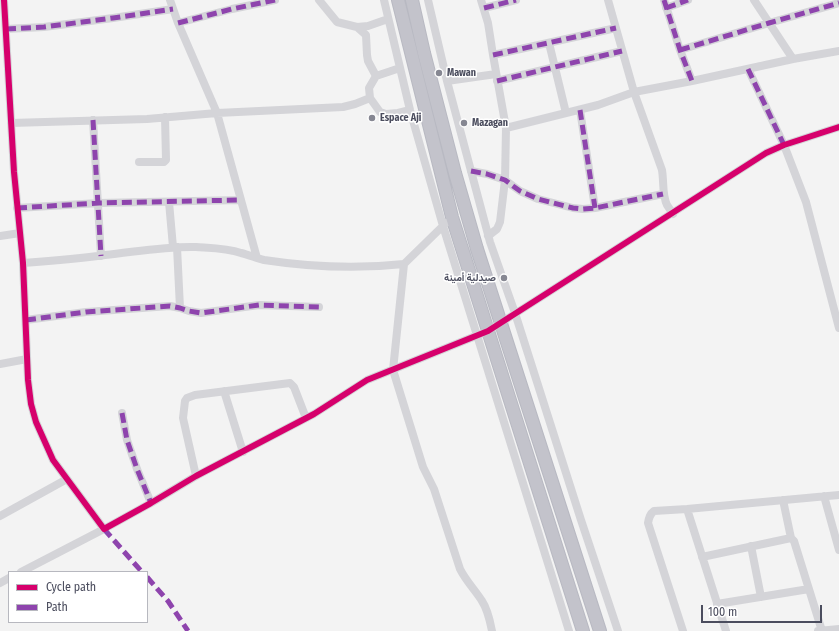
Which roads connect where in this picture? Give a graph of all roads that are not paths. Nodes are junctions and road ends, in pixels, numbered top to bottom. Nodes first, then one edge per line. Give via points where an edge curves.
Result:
1 (4, 0) edge
2 (170, 0) edge
3 (275, 0) edge
4 (319, 0) edge
5 (384, 0) edge
6 (398, 0) edge
7 (412, 0) edge
8 (428, 0) edge
9 (516, 0) edge
10 (608, 0) edge
11 (688, 0) edge
12 (754, 0) edge
13 (839, 3) edge
14 (482, 4) edge
15 (665, 4) edge
16 (173, 9) junction
17 (388, 19) junction
18 (178, 23) junction
19 (769, 23) junction
20 (357, 27) junction
21 (616, 28) junction
22 (6, 29) junction
23 (549, 43) junction
24 (680, 50) junction
25 (622, 51) junction
26 (839, 51) edge
27 (493, 55) junction
28 (793, 59) junction
29 (555, 67) junction
30 (400, 68) junction
31 (748, 68) junction
32 (376, 76) junction
33 (497, 78) junction
34 (447, 81) junction
35 (692, 81) junction
36 (634, 92) junction
37 (370, 98) junction
38 (410, 110) junction
39 (580, 110) junction
40 (217, 113) junction
41 (566, 113) junction
42 (165, 117) junction
43 (93, 120) junction
44 (11, 123) junction
45 (839, 127) edge
46 (506, 128) junction
47 (784, 145) junction
48 (139, 162) dead end
49 (471, 171) junction
50 (505, 180) junction
51 (663, 194) junction
52 (241, 200) junction
53 (169, 202) junction
54 (99, 204) junction
55 (18, 208) junction
56 (595, 208) junction
57 (672, 214) junction
58 (452, 217) junction
59 (443, 226) junction
60 (20, 233) junction
61 (0, 236) edge
62 (488, 236) junction
63 (175, 247) junction
64 (102, 256) junction
65 (257, 258) junction
66 (23, 263) junction
67 (404, 264) junction
68 (319, 307) dead end
69 (180, 308) junction
70 (515, 313) junction
71 (26, 320) junction
72 (500, 323) junction
73 (839, 328) edge
74 (482, 333) junction
75 (27, 359) junction
76 (0, 364) edge
77 (393, 370) junction
78 (224, 391) junction
79 (122, 413) dead end
80 (306, 418) junction
81 (243, 452) junction
82 (196, 476) junction
83 (67, 479) junction
84 (839, 495) edge
85 (824, 496) junction
86 (783, 500) junction
87 (151, 503) junction
88 (686, 509) junction
89 (0, 516) edge
90 (104, 529) junction
91 (791, 538) junction
92 (751, 546) junction
93 (839, 550) edge
94 (702, 557) junction
95 (23, 571) edge
96 (809, 589) junction
97 (761, 597) junction
98 (717, 604) junction
99 (839, 629) edge
100 (492, 631) edge
101 (569, 631) edge
102 (583, 631) edge
103 (600, 631) edge
104 (618, 631) edge
105 (683, 631) edge
106 (726, 631) edge
107 (818, 631) edge
108 (822, 631) edge

1 - 22 street
2 - 16 street
3 - 18 street
4 - 20 street via 337,22
5 - 17 street
6 - 58 highway
7 - 72 highway via 455,173
8 - 34 street
9 - 14 street
10 - 21 street
11 - 15 street
12 - 19 street
13 - 19 street
14 - 27 street
15 - 24 street
16 - 18 street
16 - 22 street via 44,27
17 - 20 street
17 - 30 street
18 - 40 street
19 - 24 street
19 - 28 street
20 - 32 street via 366,35 368,61
21 - 23 street
21 - 25 street
22 - 44 street
23 - 27 street
23 - 29 street
24 - 35 street
25 - 29 street
25 - 36 street
26 - 28 street
27 - 33 street
28 - 31 street
29 - 33 street
29 - 41 street
30 - 32 street
30 - 38 street
31 - 35 street
31 - 47 street
32 - 37 street via 369,88
33 - 34 street
33 - 46 street
34 - 49 street
35 - 36 street
36 - 39 street
36 - 51 street via 662,170
37 - 38 street via 380,112 386,114
37 - 40 street via 344,107
38 - 59 street
39 - 41 street
39 - 56 street
40 - 42 street
40 - 52 street
41 - 46 street
42 - 43 street
42 - 48 street via 166,160
43 - 44 street
43 - 54 street
44 - 55 street
45 - 47 street
46 - 50 street
47 - 57 street
47 - 73 street via 806,202
49 - 50 street
49 - 62 street
50 - 56 street via 527,195 538,199 573,208
50 - 62 street via 500,222 497,229
51 - 56 street
51 - 57 street
52 - 53 street
52 - 65 street
53 - 54 street
53 - 63 street
54 - 55 street
54 - 64 street
55 - 60 street
57 - 70 street
58 - 59 street
58 - 74 highway
59 - 67 street
59 - 74 street
60 - 61 street
60 - 66 street
62 - 70 street
63 - 64 street
63 - 65 street via 241,252
63 - 69 street
64 - 66 street
65 - 67 street via 320,266
66 - 71 street
67 - 77 street
68 - 69 street via 259,305 200,313
69 - 71 street via 170,306 86,312
70 - 72 street
70 - 104 street
71 - 75 street
72 - 74 street
72 - 103 highway
74 - 77 street
74 - 101 street
74 - 102 highway
75 - 76 street
75 - 83 street via 31,404 36,422 53,460
77 - 80 street via 367,380
77 - 100 street via 423,467 434,489 460,569 486,608
78 - 80 street via 291,383
78 - 81 street
78 - 82 street via 195,396 185,401 183,418
79 - 87 street via 127,440
80 - 81 street
81 - 82 street
82 - 87 street
83 - 89 street
83 - 90 street
84 - 85 street
85 - 86 street
85 - 93 street
86 - 88 street
86 - 91 street
87 - 90 street
88 - 94 street
88 - 105 street via 654,511 648,523
90 - 95 street
91 - 92 street
91 - 96 street
92 - 94 street
92 - 97 street
94 - 98 street
96 - 97 street
96 - 108 street
97 - 98 street
98 - 106 street
99 - 108 street
107 - 108 street

